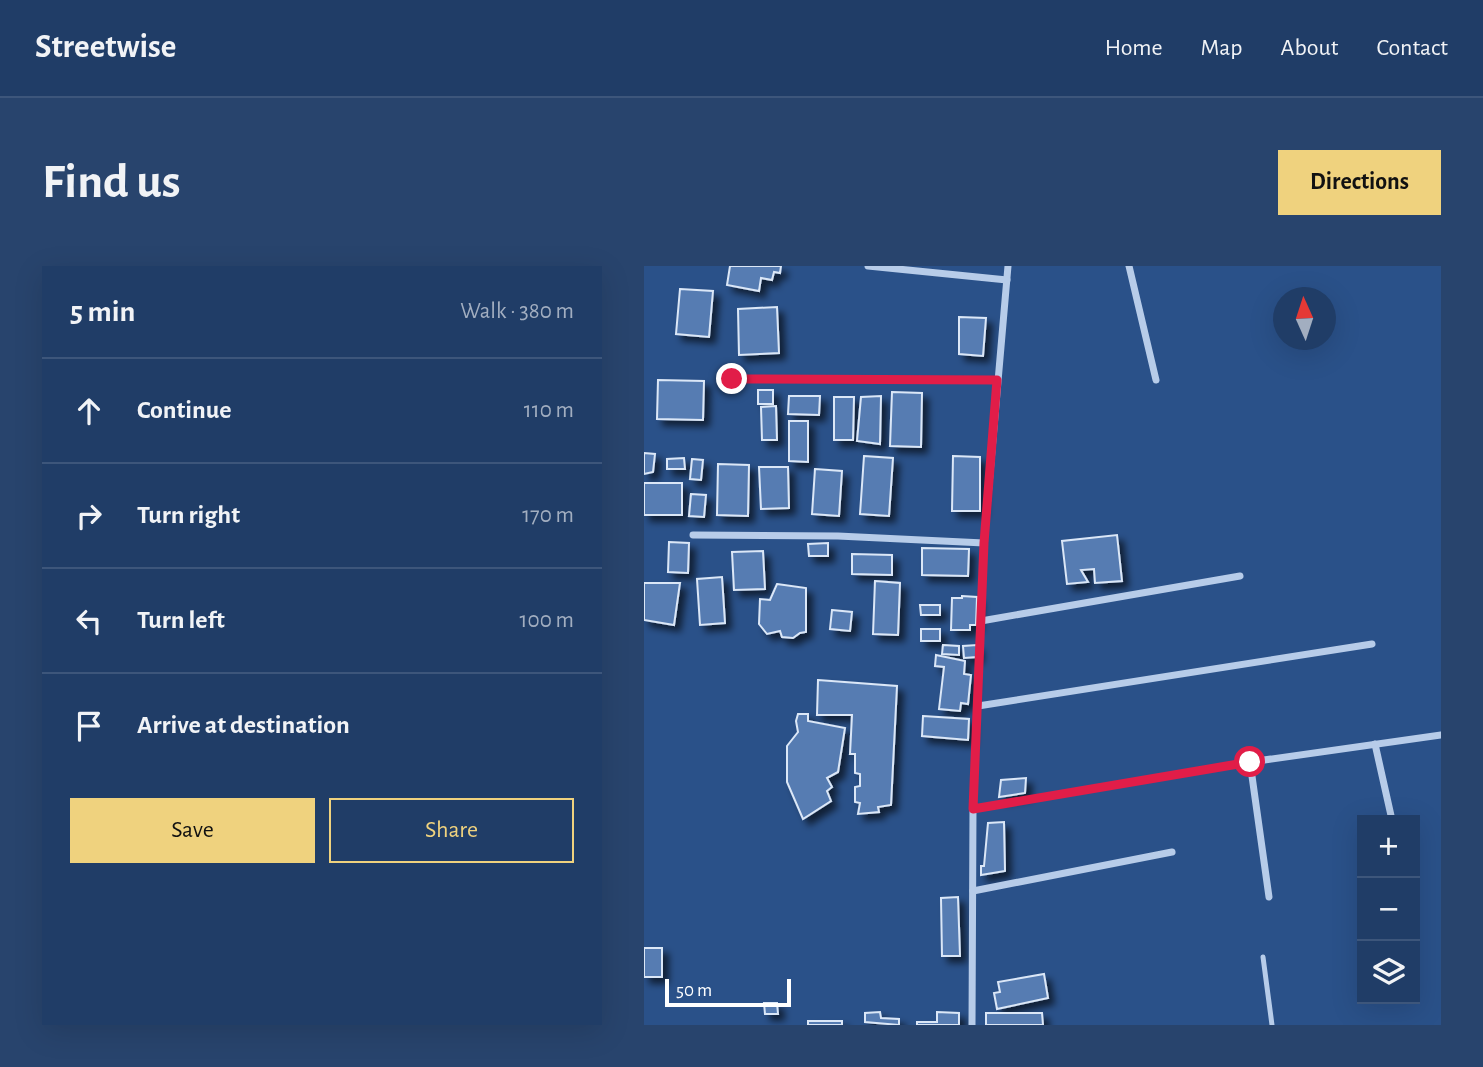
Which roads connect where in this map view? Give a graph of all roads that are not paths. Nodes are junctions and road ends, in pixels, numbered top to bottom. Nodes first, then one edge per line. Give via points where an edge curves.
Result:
1 (868, 266) edge
2 (1008, 266) edge
3 (1129, 266) edge
4 (1007, 280) junction
5 (732, 379) dead end
6 (997, 380) junction
7 (1156, 380) dead end
8 (693, 535) dead end
9 (984, 543) junction
10 (1240, 576) dead end
11 (981, 621) junction
12 (1372, 644) dead end
13 (978, 706) junction
14 (1441, 735) edge
15 (1375, 744) junction
16 (1250, 762) junction
17 (973, 809) junction
18 (1391, 815) edge
19 (1172, 852) dead end
20 (973, 891) junction
21 (1269, 897) dead end
22 (1263, 957) dead end
23 (972, 1025) edge
24 (1272, 1025) edge

1 - 4 street
2 - 4 street
3 - 7 street
4 - 6 street
5 - 6 street
6 - 9 street
8 - 9 street
9 - 11 street
10 - 11 street
11 - 13 street
12 - 13 street
13 - 17 street
14 - 15 street
15 - 16 street
15 - 18 street
16 - 17 street
16 - 21 street
17 - 20 street
19 - 20 street
20 - 23 street
22 - 24 lane

